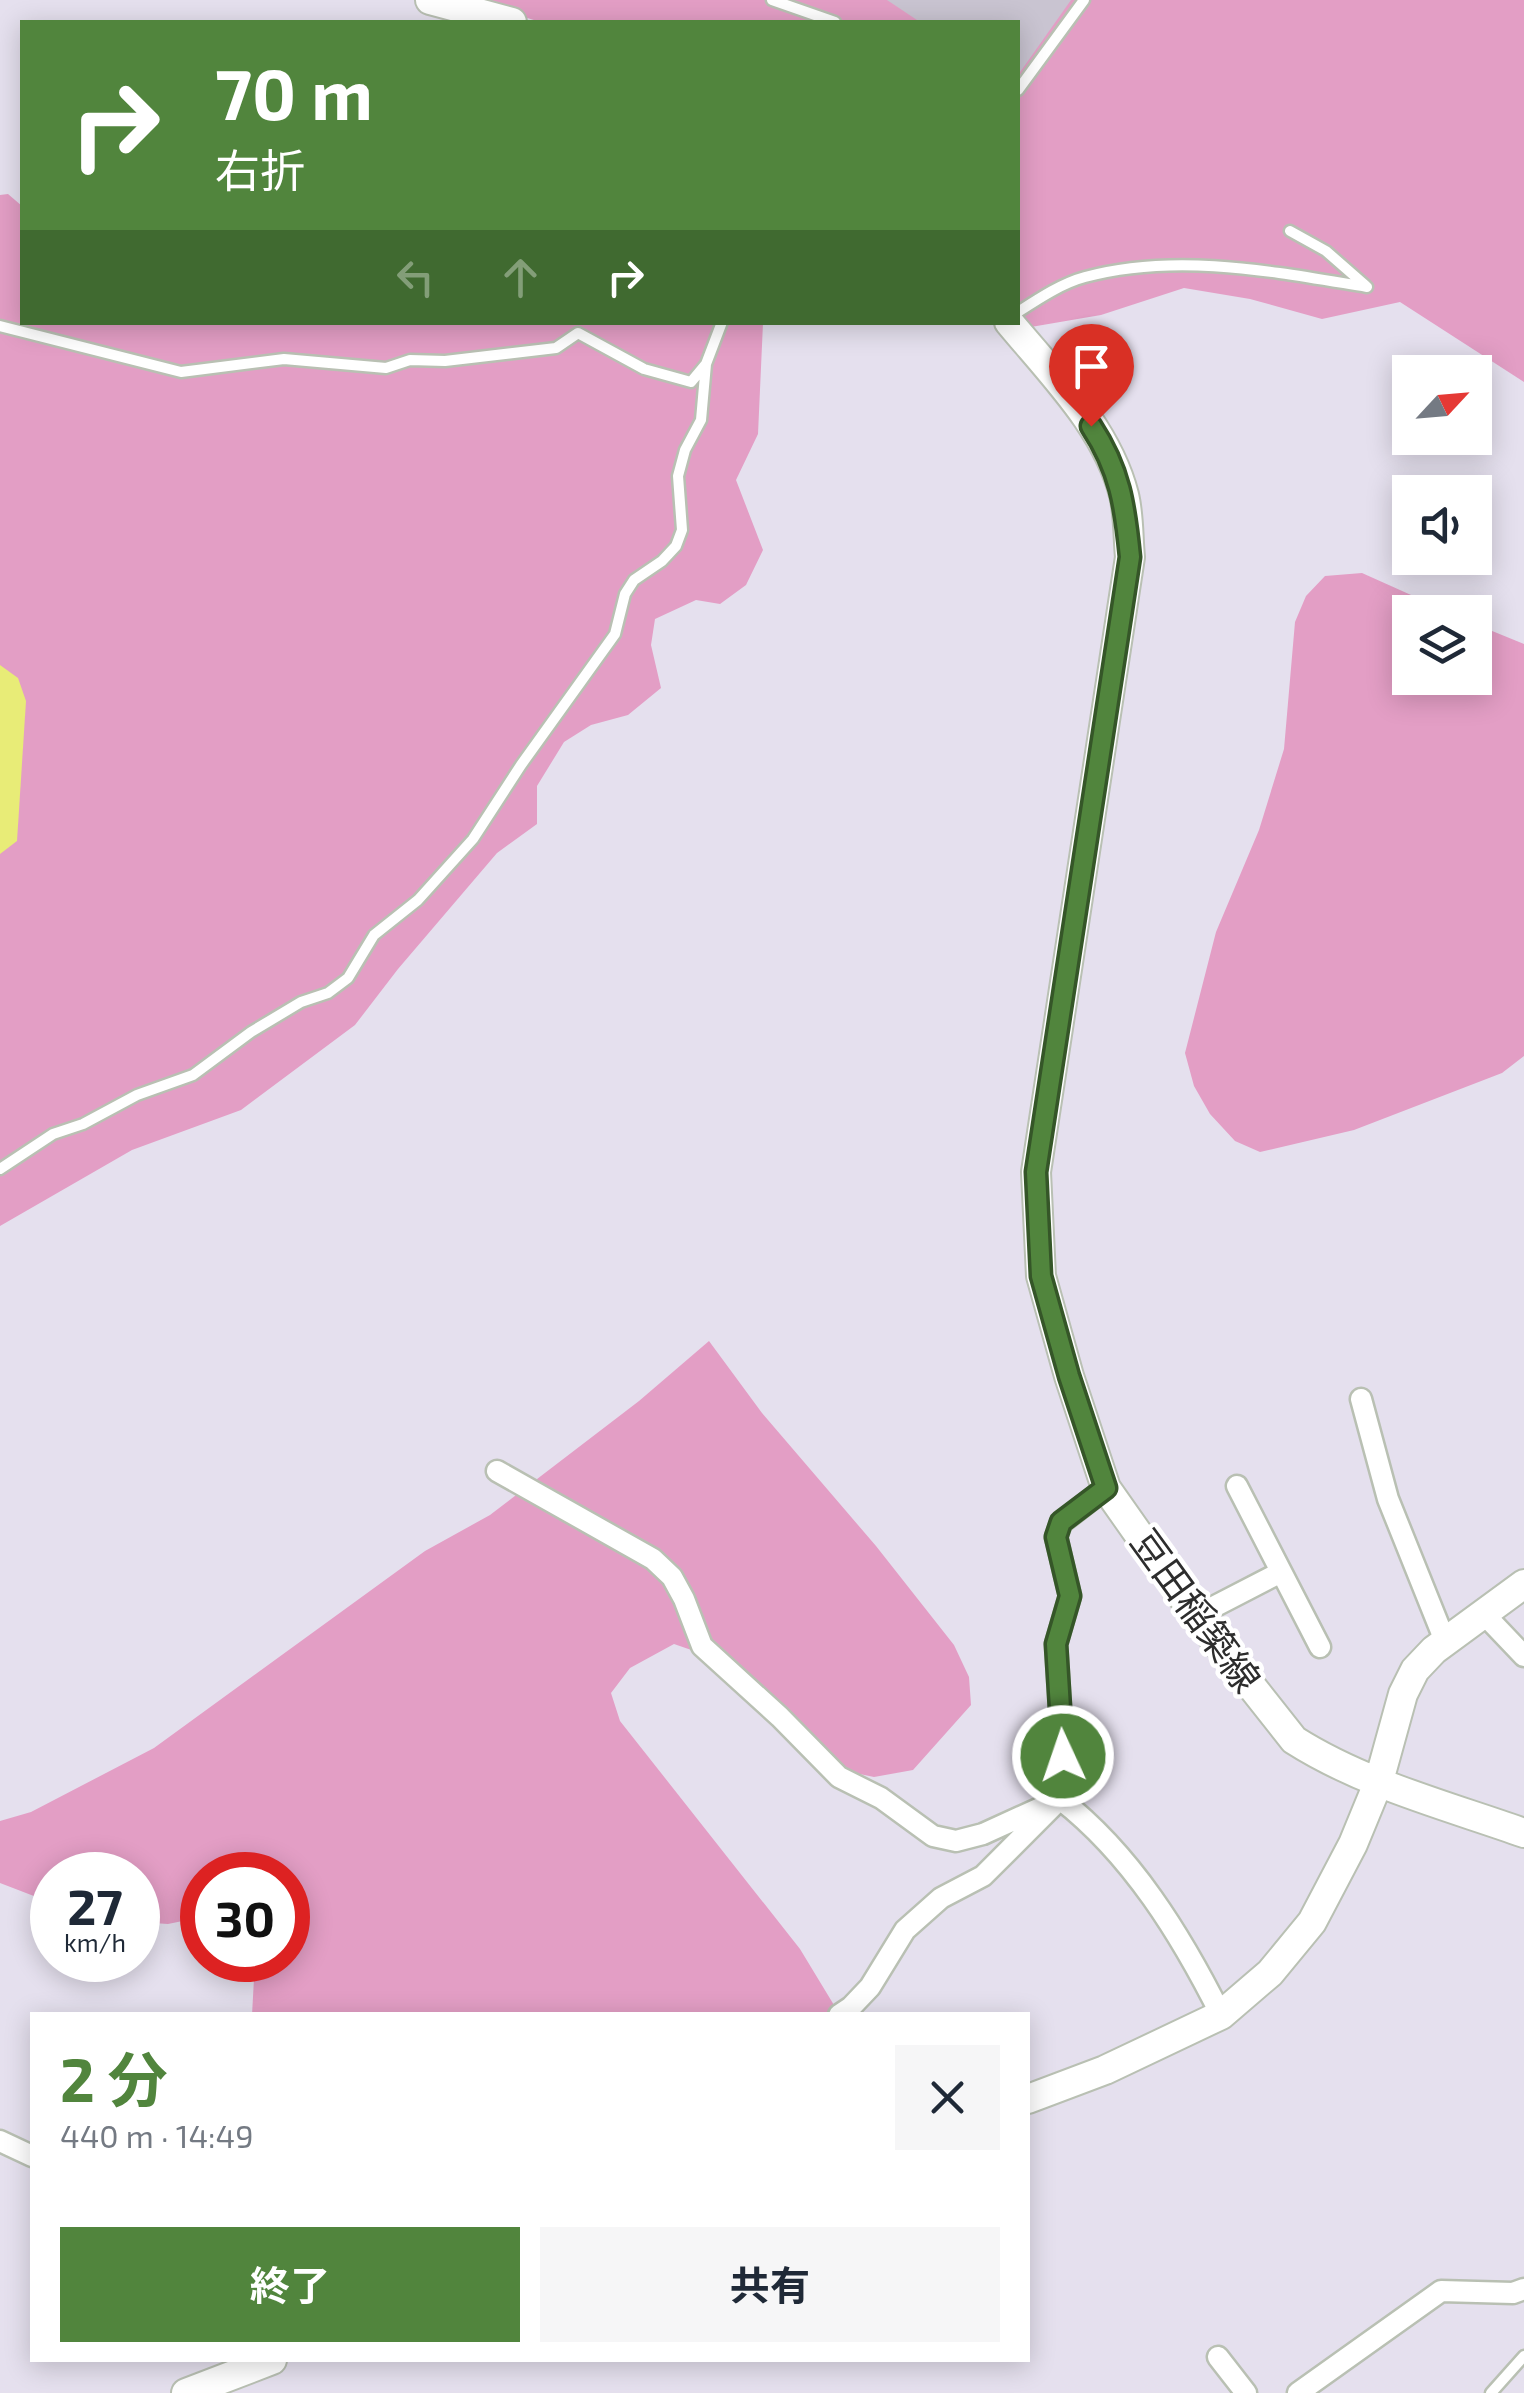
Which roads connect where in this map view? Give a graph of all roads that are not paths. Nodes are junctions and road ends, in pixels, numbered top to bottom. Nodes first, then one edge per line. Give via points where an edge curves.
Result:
1 (430, 0) edge
2 (772, 0) edge
3 (1084, 0) edge
4 (505, 20) edge
5 (829, 20) edge
6 (1020, 87) edge
7 (1290, 231) dead end
8 (1020, 311) edge
9 (721, 325) edge
10 (1010, 325) edge
11 (0, 326) edge
12 (706, 364) junction
13 (0, 1170) edge
14 (1361, 1399) dead end
15 (497, 1471) dead end
16 (1237, 1486) dead end
17 (1106, 1488) junction
18 (1282, 1572) junction
19 (1524, 1584) edge
20 (1484, 1614) junction
21 (1196, 1616) junction
22 (1446, 1641) junction
23 (1320, 1647) dead end
24 (1524, 1656) edge
25 (1380, 1782) junction
26 (1060, 1799) junction
27 (1524, 1832) edge
28 (843, 2012) edge
29 (1220, 2015) junction
30 (1030, 2099) edge
31 (0, 2140) edge
32 (30, 2155) edge
33 (1524, 2288) edge
34 (1524, 2356) edge
35 (1218, 2357) dead end
36 (267, 2362) edge
37 (186, 2393) edge
38 (1246, 2393) edge
39 (1298, 2393) edge
40 (1491, 2393) edge

1 - 4 main road
2 - 5 lane
3 - 6 lane
7 - 8 lane via 1367,287 1262,270 1157,265 1084,277
9 - 12 lane
10 - 17 main road, 豆田稲築線 via 1106,449 1124,496 1130,557 1036,1172 1041,1276
11 - 12 lane via 180,372 284,358 386,368 410,360 556,348 578,333 667,378 691,382
12 - 13 lane via 700,420 678,476 682,530 676,546 634,580 616,634 473,838 418,900 374,935 348,978 251,1032 193,1076 53,1134
14 - 22 street via 1388,1498
15 - 26 street via 653,1559 672,1576 702,1646 839,1778 881,1798 932,1836 956,1841 983,1834
16 - 18 street
17 - 21 main road, 豆田稲築線
17 - 26 street via 1061,1522 1056,1537 1070,1596 1056,1644
18 - 21 street
18 - 23 street
19 - 20 main road
20 - 22 main road
20 - 24 street
21 - 25 main road, 豆田稲築線 via 1294,1740
22 - 25 main road via 1415,1670 1403,1694
25 - 27 main road, 豆田稲築線
25 - 29 main road via 1312,1922 1270,1973
26 - 28 street via 983,1876 941,1898 905,1930 870,1986
26 - 29 street via 1095,1826 1164,1915
29 - 30 main road
31 - 32 street
33 - 39 street via 1442,2291
34 - 40 lane
35 - 38 street
36 - 37 main road

